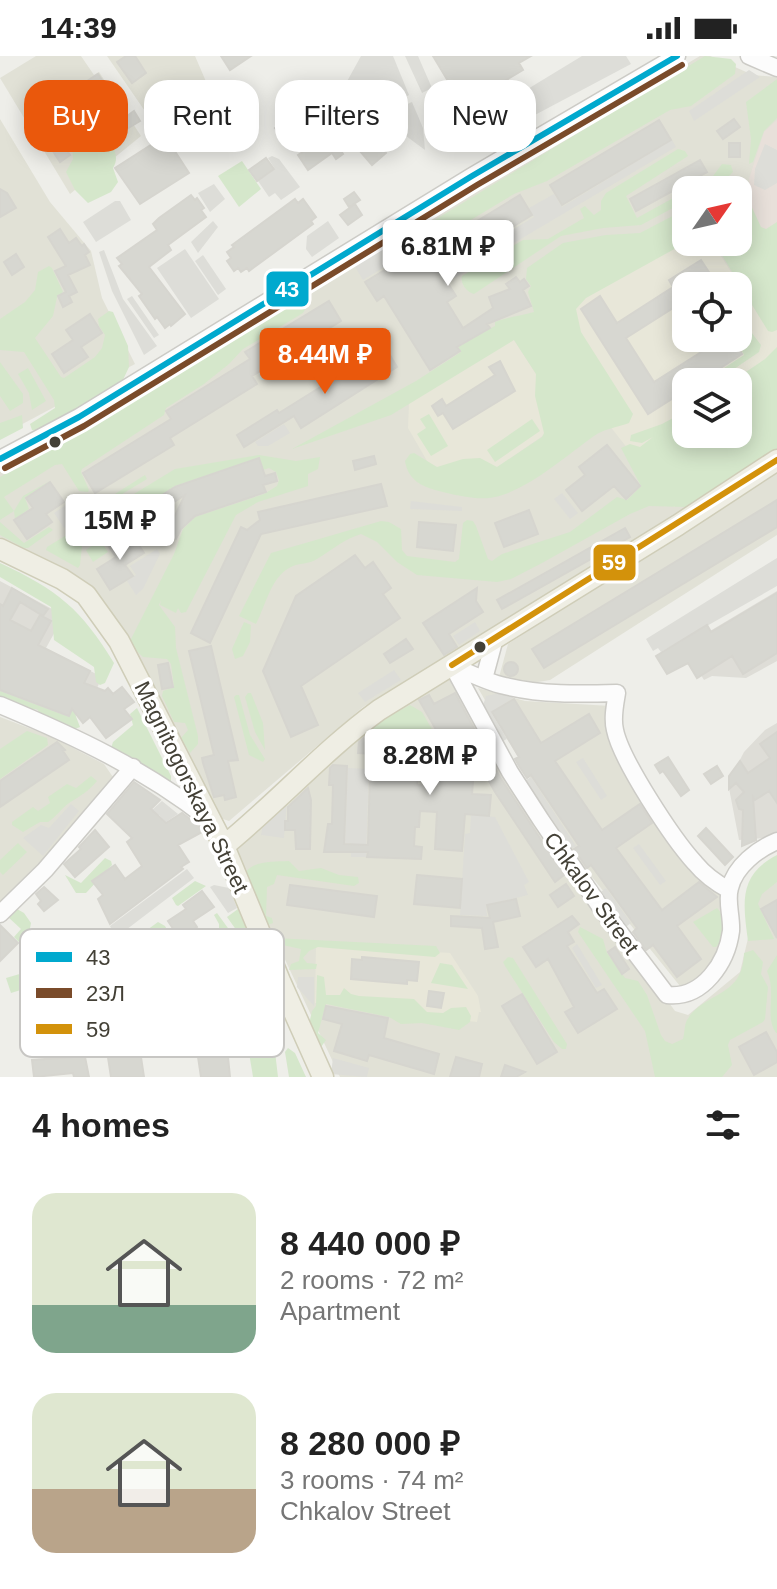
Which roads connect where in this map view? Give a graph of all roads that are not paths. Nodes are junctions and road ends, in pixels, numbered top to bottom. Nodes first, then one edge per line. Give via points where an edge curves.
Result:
1 (677, 56) edge
2 (749, 56) edge
3 (777, 68) edge
4 (0, 459) edge
5 (777, 460) edge
6 (0, 549) edge
7 (495, 638) junction
8 (452, 665) junction
9 (484, 679) junction
10 (0, 705) edge
11 (133, 767) junction
12 (213, 823) junction
13 (771, 844) edge
14 (224, 846) junction
15 (729, 890) junction
16 (0, 914) edge
17 (258, 929) edge
18 (284, 990) edge
19 (323, 1077) edge

1 - 4 street via 79,417
2 - 3 street
5 - 7 main road
6 - 12 main road, Magnitogorskaya Street via 62,579 101,613
7 - 8 main road
7 - 9 street
8 - 9 street
8 - 14 main road via 353,729
8 - 15 street, Chkalov Street via 541,820 667,995 695,989 718,969 731,928
9 - 15 street via 532,691 617,693 614,729 640,783 691,859
10 - 11 street
11 - 12 street
11 - 16 street
12 - 14 main road, Magnitogorskaya Street
13 - 15 street via 745,862
14 - 17 main road, Magnitogorskaya Street
18 - 19 main road, Magnitogorskaya Street

